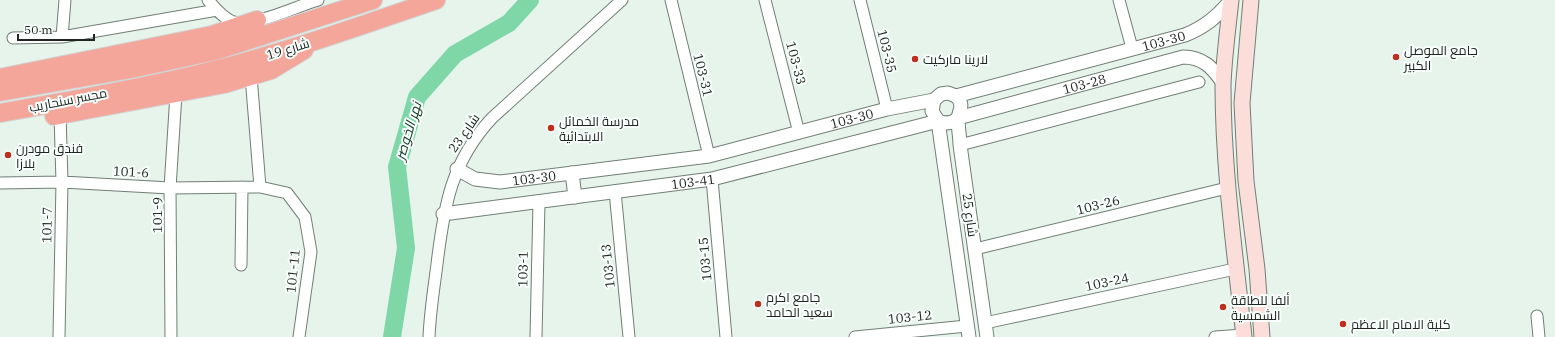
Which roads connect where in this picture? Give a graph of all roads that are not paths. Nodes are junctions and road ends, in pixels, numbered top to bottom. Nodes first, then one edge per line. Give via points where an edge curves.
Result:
1 (65, 0) edge
2 (208, 0) edge
3 (318, 0) edge
4 (373, 0) edge
5 (436, 0) edge
6 (622, 0) edge
7 (670, 0) edge
8 (765, 0) edge
9 (860, 0) edge
10 (1119, 0) edge
11 (1231, 0) edge
12 (1251, 0) edge
13 (217, 10) junction
14 (257, 20) junction
15 (329, 35) junction
16 (62, 37) junction
17 (14, 38) dead end
18 (1132, 48) junction
19 (131, 68) joint
20 (252, 76) junction
21 (0, 78) edge
22 (1199, 82) dead end
23 (1223, 84) junction
24 (136, 88) joint
25 (0, 92) edge
26 (176, 94) junction
27 (956, 96) junction
28 (934, 100) junction
29 (888, 109) junction
30 (0, 113) edge
31 (60, 114) junction
32 (958, 118) junction
33 (938, 121) junction
34 (0, 125) edge
35 (799, 133) junction
36 (960, 145) junction
37 (709, 156) junction
38 (457, 169) junction
39 (572, 173) junction
40 (712, 178) junction
41 (62, 182) junction
42 (0, 184) edge
43 (242, 187) junction
44 (260, 187) junction
45 (170, 188) junction
46 (1227, 188) junction
47 (615, 191) junction
48 (575, 197) junction
49 (539, 202) junction
50 (443, 214) junction
51 (975, 249) junction
52 (241, 265) dead end
53 (1235, 269) junction
54 (1537, 316) dead end
55 (985, 323) junction
56 (968, 331) edge
57 (921, 334) edge
58 (1244, 336) edge
59 (59, 337) edge
60 (171, 337) edge
61 (299, 337) edge
62 (428, 337) edge
63 (536, 337) edge
64 (629, 337) edge
65 (726, 337) edge
66 (855, 337) edge
67 (987, 337) edge
68 (1215, 337) edge
69 (1262, 337) edge
70 (1540, 337) edge

1 - 16 street
2 - 13 street
3 - 14 street
4 - 19 highway, شارع 19 via 215,51
5 - 15 highway, شارع 19
6 - 38 street, شارع 23 via 492,118 469,147
7 - 37 street, 103-31
8 - 35 street, 103-33
9 - 29 street, 103-35
10 - 18 street
11 - 18 street, 103-30 via 1215,18 1201,28 1185,35
11 - 23 main road
12 - 69 main road via 1242,103 1246,182 1257,268
13 - 14 street via 232,21
13 - 16 street
14 - 21 highway via 212,35
15 - 20 highway via 280,66
15 - 24 highway, شارع 19 via 223,68
16 - 17 street
18 - 27 street, 103-30
19 - 25 highway, مجسر سنحاريب
20 - 26 highway
20 - 44 street
22 - 36 street, 103-28
23 - 32 street, 103-28 via 1208,64 1196,58 1183,57
23 - 46 main road
24 - 30 highway, مجسر سنحاريب
26 - 31 highway
26 - 45 street, 101-9
27 - 28 street, 103-30 via 945,93 938,95
27 - 32 street, شارع 25 via 962,108
28 - 29 street, 103-30
28 - 33 street, شارع 25 via 932,111
29 - 35 street, 103-30
31 - 34 highway
31 - 41 street, 101-7
32 - 33 street, 103-28 via 948,123
32 - 36 street, شارع 25
33 - 40 street, 103-41
33 - 56 street, شارع 25
35 - 37 street, 103-30
36 - 51 street, شارع 25
37 - 39 street, 103-30
38 - 39 street, 103-30 via 475,179 491,182
38 - 50 street, شارع 23
39 - 48 street
40 - 47 street, 103-41
40 - 65 street, 103-15
41 - 42 street, 101-6
41 - 45 street, 101-6
41 - 59 street, 101-7
43 - 44 street, 101-6
43 - 45 street, 101-6
43 - 52 street
44 - 61 street, 101-11 via 287,193 305,217 311,252
45 - 60 street, 101-9
46 - 51 street, 103-26
46 - 53 main road
47 - 48 street, 103-41
47 - 64 street, 103-13
48 - 49 street, 103-41
49 - 50 street, 103-41
49 - 63 street, 103-1
50 - 62 street, شارع 23
51 - 55 street, شارع 25
53 - 55 street, 103-24
53 - 58 main road
54 - 70 street
55 - 67 street, شارع 25
56 - 57 street, 103-12
57 - 66 street, 103-12
58 - 68 street

